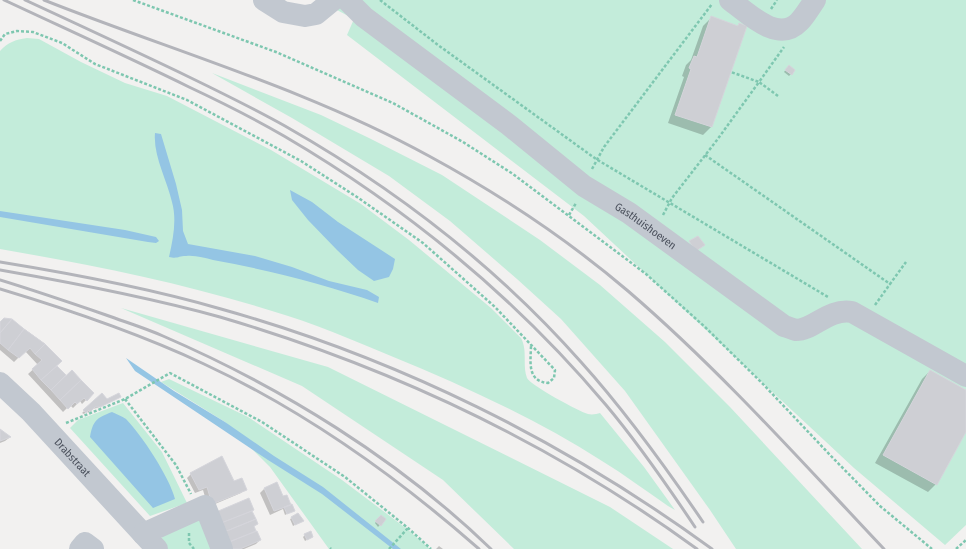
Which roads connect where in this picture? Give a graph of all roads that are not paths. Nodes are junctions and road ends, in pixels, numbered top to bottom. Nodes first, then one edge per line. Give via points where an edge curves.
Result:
1 (264, 0) edge
2 (333, 0) edge
3 (347, 0) edge
4 (730, 0) edge
5 (815, 0) edge
6 (966, 376) edge
7 (0, 383) edge
8 (150, 541) edge
9 (80, 549) edge
10 (93, 549) edge
11 (222, 549) edge

1 - 2 street via 282,12 305,16 316,14
3 - 6 street, Gasthuishoeven via 364,17 509,125 584,186 629,213 784,326 794,330 802,329 826,316 846,310
4 - 5 street via 769,28 778,30 786,30 798,23
7 - 8 street, Drabstraat via 52,434
8 - 11 street, Drabstraat via 205,506
9 - 10 street via 85,542

